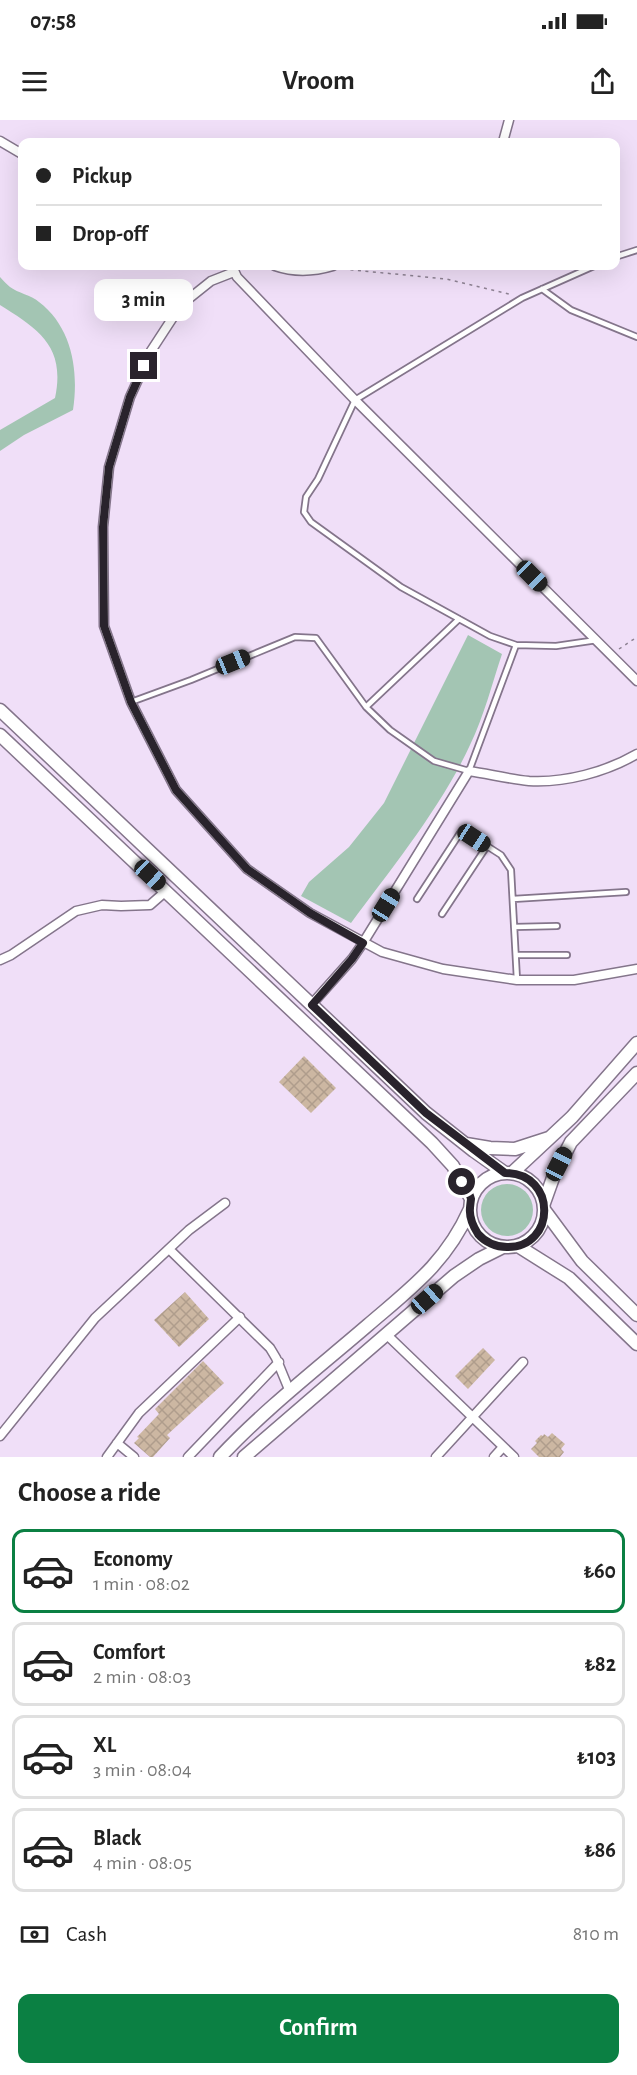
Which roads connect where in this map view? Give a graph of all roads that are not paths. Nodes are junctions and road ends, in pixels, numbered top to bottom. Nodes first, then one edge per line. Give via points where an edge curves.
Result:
1 (509, 120) edge
2 (504, 138) edge
3 (0, 141) edge
4 (18, 152) edge
5 (637, 250) edge
6 (620, 255) edge
7 (231, 270) edge
8 (234, 270) edge
9 (295, 270) edge
10 (310, 270) edge
11 (585, 270) edge
12 (542, 289) junction
13 (637, 337) edge
14 (355, 400) junction
15 (459, 619) junction
16 (597, 640) junction
17 (516, 645) junction
18 (637, 681) edge
19 (131, 702) junction
20 (366, 707) junction
21 (0, 710) edge
22 (0, 735) edge
23 (637, 754) edge
24 (469, 771) junction
25 (487, 846) junction
26 (166, 891) junction
27 (626, 892) dead end
28 (417, 899) dead end
29 (513, 899) junction
30 (442, 914) dead end
31 (557, 926) dead end
32 (514, 927) junction
33 (363, 943) junction
34 (567, 955) dead end
35 (516, 956) junction
36 (0, 960) edge
37 (637, 969) edge
38 (517, 980) junction
39 (312, 1005) junction
40 (637, 1043) edge
41 (637, 1073) edge
42 (553, 1136) junction
43 (463, 1143) junction
44 (508, 1173) junction
45 (225, 1203) dead end
46 (471, 1204) junction
47 (545, 1207) junction
48 (518, 1246) junction
49 (503, 1247) junction
50 (170, 1250) junction
51 (637, 1316) edge
52 (240, 1317) junction
53 (386, 1334) junction
54 (637, 1344) edge
55 (279, 1362) junction
56 (523, 1362) dead end
57 (291, 1392) junction
58 (472, 1418) junction
59 (0, 1436) edge
60 (117, 1443) junction
61 (503, 1447) junction
62 (107, 1457) edge
63 (134, 1457) edge
64 (188, 1457) edge
65 (220, 1457) edge
66 (244, 1457) edge
67 (436, 1457) edge
68 (494, 1457) edge
69 (514, 1457) edge

1 - 2 street
3 - 4 street
5 - 6 lane
7 - 19 street via 181,305 151,351 130,397 109,467 103,527 104,626
8 - 14 street
9 - 10 street
11 - 12 lane
12 - 13 lane via 571,310
12 - 14 lane
14 - 15 lane via 306,497 304,512 311,522 401,587
14 - 16 street
15 - 17 lane
15 - 20 lane
16 - 17 lane via 556,646
16 - 18 street
17 - 24 lane
19 - 20 lane via 295,636 316,638
19 - 33 street via 176,790 247,869 310,913
20 - 24 lane via 390,730 434,761
21 - 39 street
22 - 26 street
23 - 24 street via 599,770 546,780
24 - 33 street
25 - 28 lane via 462,830
25 - 29 lane via 509,865
25 - 30 lane
26 - 36 street via 150,905 102,905 75,911
26 - 46 street via 432,1143 453,1166
27 - 29 lane
29 - 32 lane
31 - 32 lane
32 - 35 lane
33 - 38 street via 432,967
33 - 39 street
34 - 35 lane
35 - 38 lane
37 - 38 street via 574,980
39 - 43 street
40 - 42 street
41 - 47 street via 571,1142 554,1175
42 - 43 street via 515,1149
42 - 44 street
43 - 44 street
44 - 46 street via 483,1181
44 - 47 street via 533,1182
45 - 50 street via 201,1219
46 - 49 street via 473,1225 488,1242
46 - 57 street via 453,1242 428,1273
47 - 48 street via 537,1233
47 - 51 street via 582,1261
48 - 49 street
48 - 54 street via 569,1278
49 - 53 street via 454,1276
50 - 52 street
50 - 59 street via 95,1318
52 - 55 street
52 - 60 street via 139,1413
53 - 58 street
53 - 66 street
55 - 57 street
55 - 64 street
56 - 58 street
57 - 65 street
58 - 61 street
58 - 67 street
60 - 62 street
60 - 63 street
61 - 68 street
61 - 69 street

